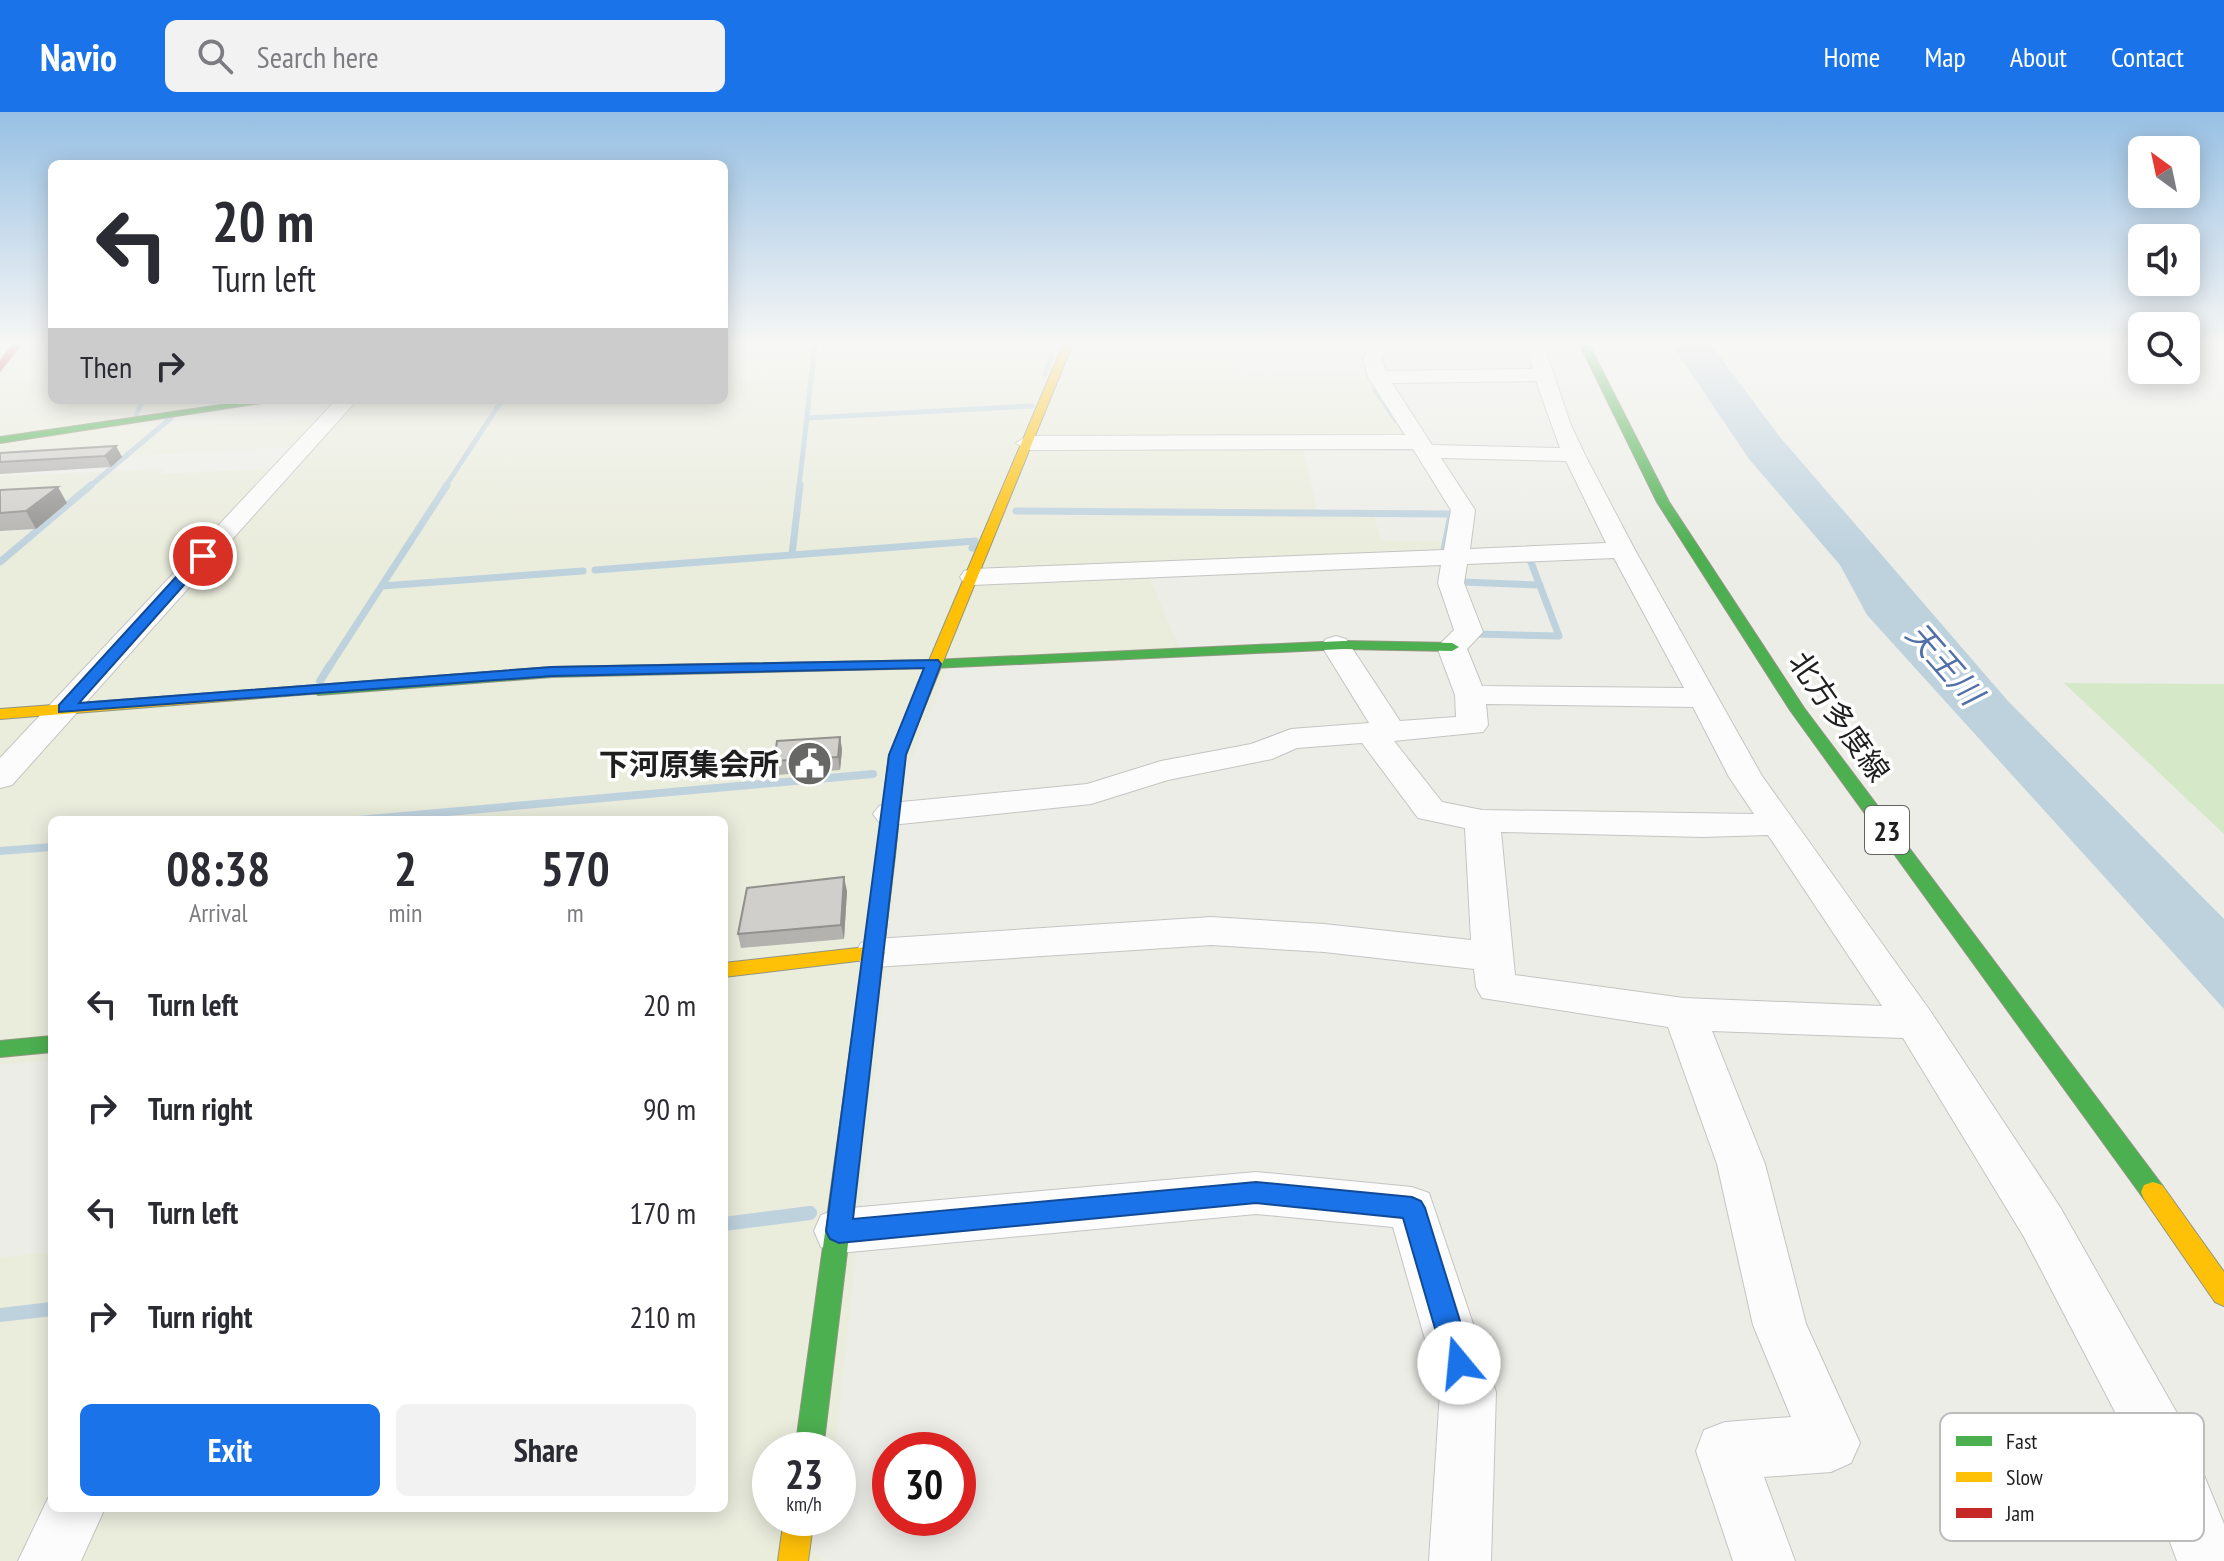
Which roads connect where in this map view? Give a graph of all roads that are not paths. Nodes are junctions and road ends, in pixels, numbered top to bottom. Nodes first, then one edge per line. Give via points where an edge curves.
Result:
1 (189, 413) edge
2 (335, 413) edge
3 (1040, 413) edge
4 (1400, 413) edge
5 (1558, 413) edge
6 (1618, 413) edge
7 (0, 440) edge
8 (1027, 443) junction
9 (1421, 447) junction
10 (1574, 455) junction
11 (1622, 550) junction
12 (1457, 556) junction
13 (973, 577) junction
14 (1336, 645) junction
15 (1452, 647) junction
16 (933, 664) junction
17 (1470, 695) junction
18 (1702, 698) junction
19 (65, 709) junction
20 (0, 714) edge
21 (1380, 732) junction
22 (0, 778) edge
23 (891, 814) junction
24 (1482, 821) junction
25 (1780, 824) junction
26 (875, 953) junction
27 (1492, 957) junction
28 (728, 970) edge
29 (1684, 1014) junction
30 (1916, 1023) junction
31 (48, 1044) edge
32 (0, 1049) edge
33 (839, 1231) junction
34 (2224, 1294) edge
35 (2146, 1413) edge
36 (811, 1432) edge
37 (73, 1512) edge
38 (796, 1536) edge
39 (2200, 1541) edge
40 (49, 1561) edge
41 (793, 1561) edge
42 (1460, 1561) edge
43 (1764, 1561) edge
44 (2208, 1561) edge

1 - 7 street
2 - 19 street
3 - 8 street
4 - 9 street
5 - 10 street
6 - 34 street, 北方多度線 / 23 via 1663,502 1798,710 2097,1113
8 - 9 street
8 - 13 street
9 - 10 street
9 - 12 street via 1463,510
10 - 11 street
11 - 12 street
11 - 18 street
12 - 13 street
12 - 15 street via 1451,583 1469,632
13 - 16 street
14 - 15 street
14 - 16 street
14 - 21 street
15 - 17 street
16 - 19 street via 552,672
16 - 23 street via 897,755
17 - 18 street
17 - 21 street via 1472,725
18 - 25 street via 1746,777
19 - 20 street
19 - 22 street
21 - 23 street via 1291,739 1260,752 1161,771 1091,794
21 - 24 street via 1430,810
23 - 26 street
24 - 25 street
24 - 27 street
25 - 30 street
26 - 27 street via 1211,931
26 - 28 street
26 - 33 street
27 - 29 street via 1497,987
29 - 30 street
29 - 43 street via 1741,1164 1780,1325 1831,1443 1725,1451
30 - 35 street via 2042,1222
31 - 32 street
33 - 36 street
33 - 42 street via 1256,1193 1412,1208 1468,1392
37 - 40 street
38 - 41 street
39 - 44 street

